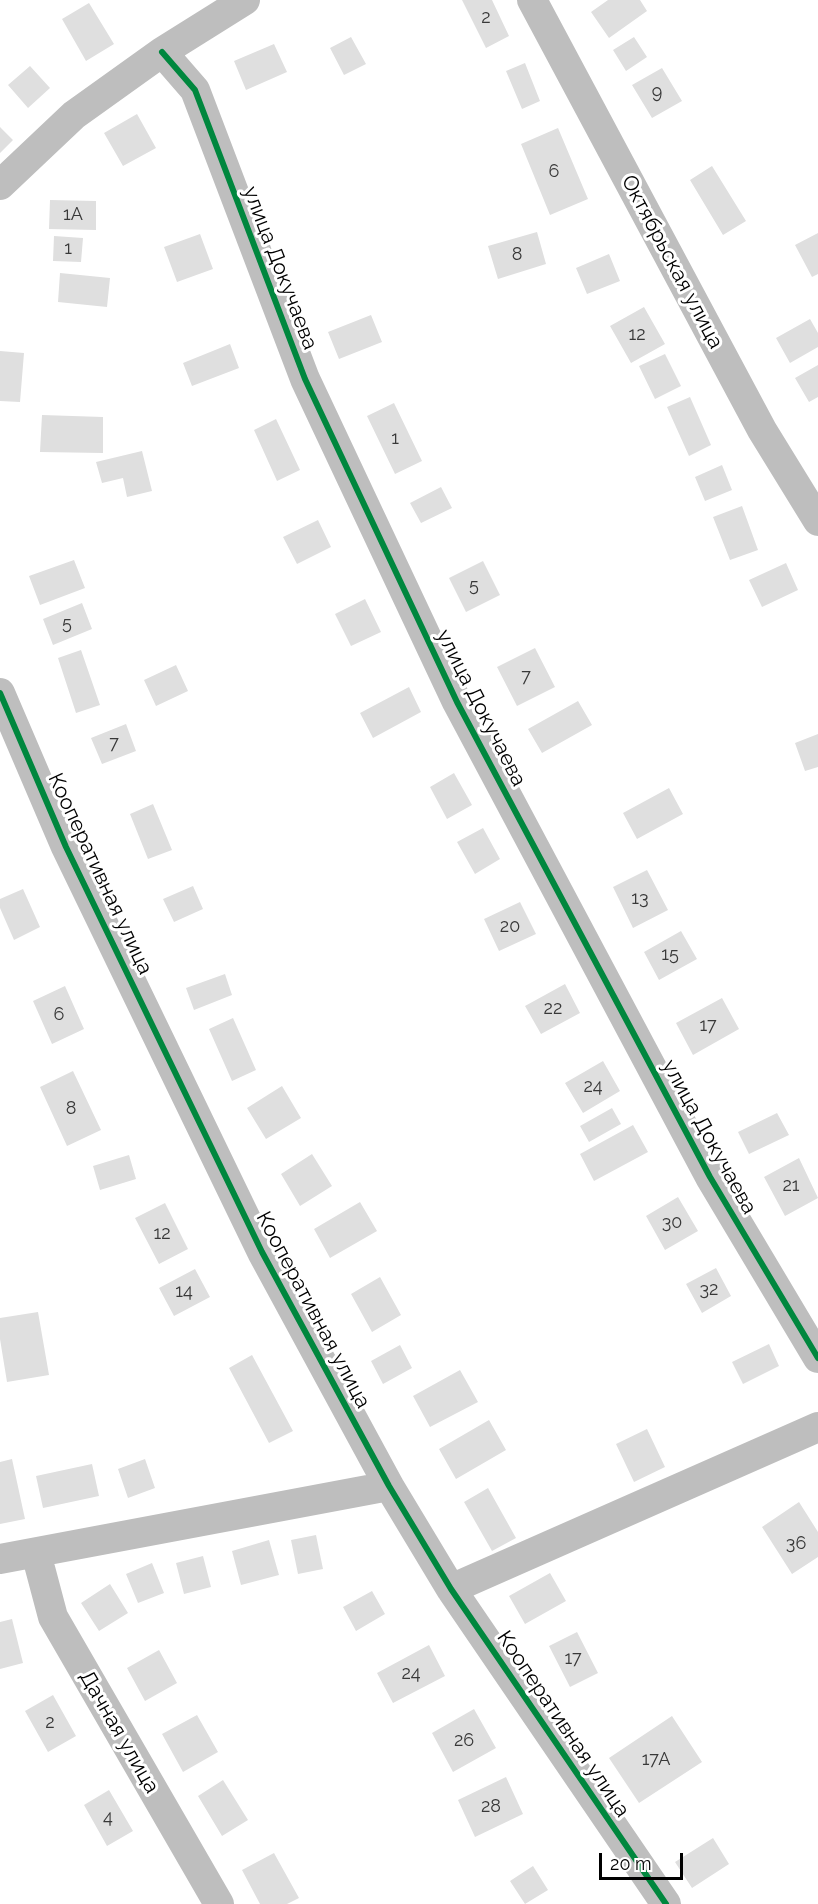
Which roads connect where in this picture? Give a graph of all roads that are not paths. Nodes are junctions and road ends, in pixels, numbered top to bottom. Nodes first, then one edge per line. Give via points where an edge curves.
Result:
1 (245, 0) edge
2 (532, 0) edge
3 (162, 52) junction
4 (0, 185) edge
5 (818, 521) edge
6 (0, 693) edge
7 (818, 1358) edge
8 (818, 1426) edge
9 (389, 1486) junction
10 (36, 1553) junction
11 (0, 1559) edge
12 (451, 1589) junction
13 (219, 1904) edge
14 (666, 1904) edge

1 - 3 street
2 - 5 street, Октябрьская улица via 762,430
3 - 4 street via 74,115
3 - 7 street, улица Докучаева via 195,90 305,379 457,702 710,1177
6 - 9 street, Кооперативная улица via 66,847 257,1241
8 - 12 street
9 - 10 street
9 - 12 street, Кооперативная улица
10 - 11 street
10 - 13 street, Дачная улица via 52,1617
12 - 14 street, Кооперативная улица

